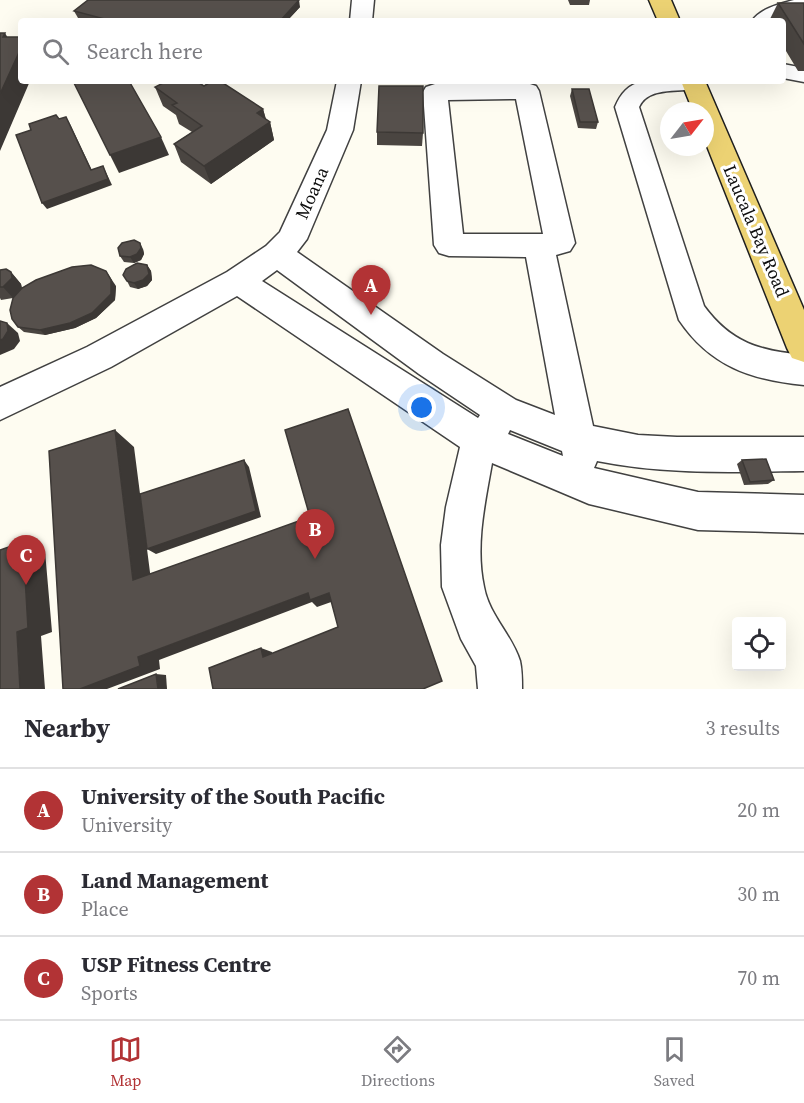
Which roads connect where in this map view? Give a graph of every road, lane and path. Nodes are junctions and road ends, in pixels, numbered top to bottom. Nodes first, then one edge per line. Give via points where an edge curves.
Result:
1 (362, 0) edge
2 (660, 0) edge
3 (804, 4) edge
4 (361, 18) edge
5 (668, 18) edge
6 (766, 18) edge
7 (786, 72) edge
8 (804, 75) edge
9 (349, 84) edge
10 (679, 84) edge
11 (695, 84) edge
12 (539, 246) junction
13 (277, 254) junction
14 (238, 281) junction
15 (804, 348) edge
16 (804, 370) edge
17 (0, 404) edge
18 (493, 426) junction
19 (576, 440) junction
20 (804, 454) edge
21 (589, 485) junction
22 (804, 514) edge
23 (500, 689) edge

1 - 4 lane
2 - 5 main road
3 - 6 lane
7 - 8 lane
9 - 13 lane, Moana via 340,130 292,239
10 - 16 lane via 640,89 629,98 627,107 690,311 710,339 729,352 778,369
11 - 15 main road, Laucala Bay Road
12 - 12 lane via 448,245 435,92 527,91 560,243
12 - 19 lane
13 - 14 lane, Moana
13 - 18 lane via 422,358
14 - 17 lane, Moana via 99,357
14 - 18 lane
18 - 19 lane
18 - 21 lane
18 - 23 lane via 475,456 461,545 463,587 476,624 498,662
19 - 20 lane via 648,453
19 - 21 lane
21 - 22 lane via 698,511

